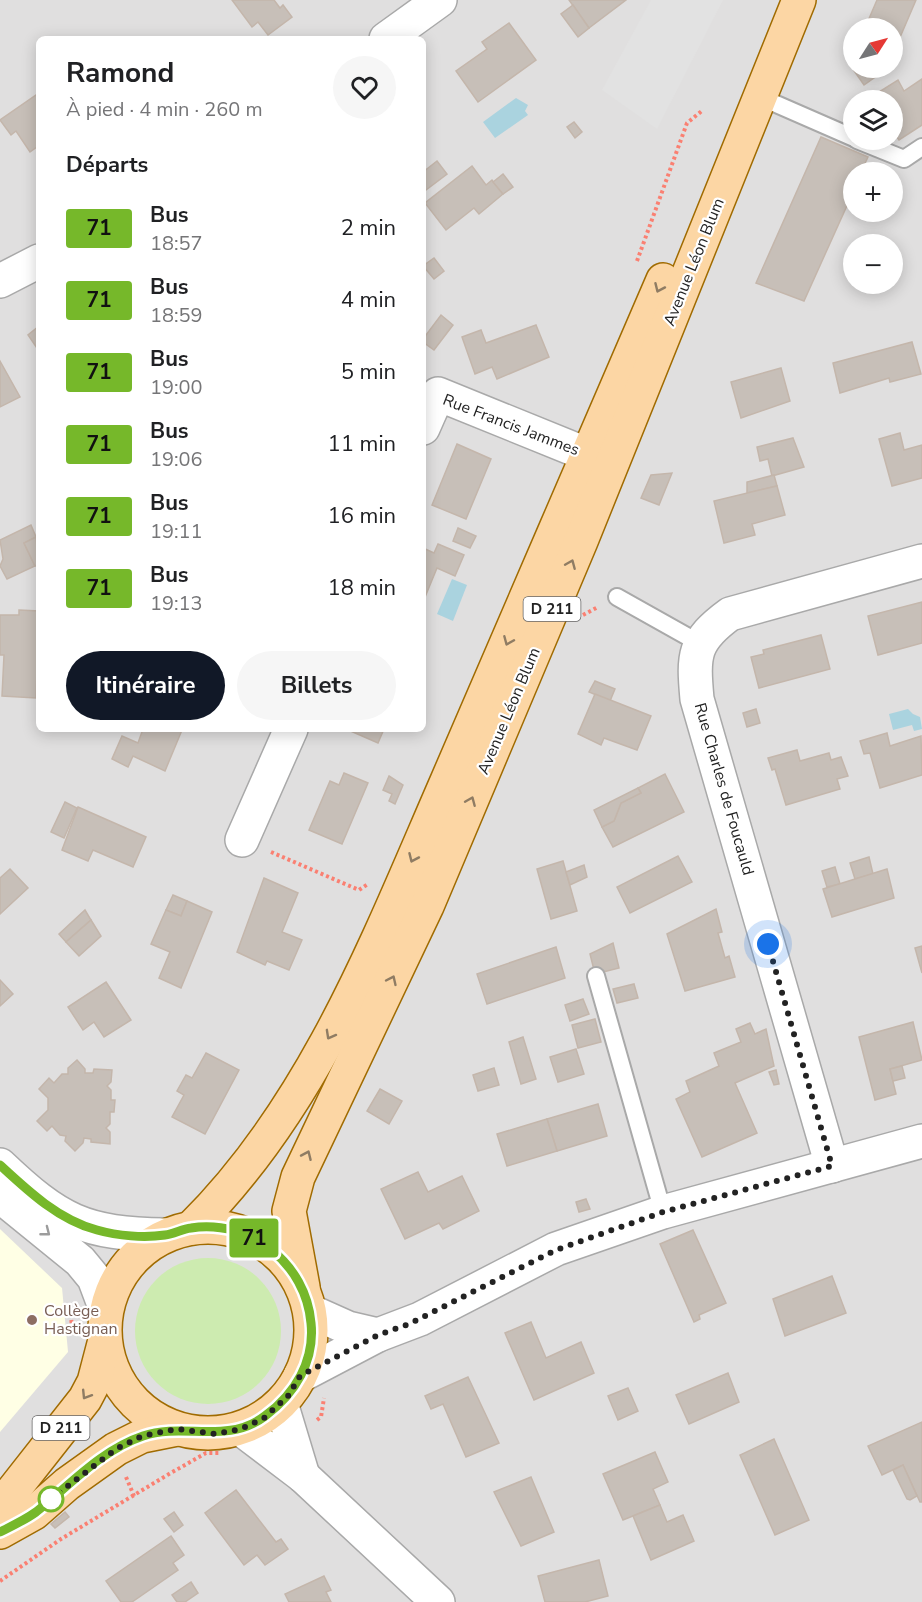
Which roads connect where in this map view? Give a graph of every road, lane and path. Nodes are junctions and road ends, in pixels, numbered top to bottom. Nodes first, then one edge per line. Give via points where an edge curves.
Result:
1 (440, 0) edge
2 (775, 0) edge
3 (799, 0) edge
4 (390, 36) edge
5 (760, 97) junction
6 (843, 134) edge
7 (922, 147) edge
8 (882, 150) edge
9 (36, 263) edge
10 (0, 281) edge
11 (426, 421) edge
12 (586, 454) junction
13 (588, 523) junction
14 (922, 561) edge
15 (617, 597) joint
16 (579, 617) dead end
17 (699, 643) junction
18 (290, 732) edge
19 (242, 840) joint
20 (369, 884) dead end
21 (596, 976) dead end
22 (922, 1141) edge
23 (0, 1165) edge
24 (832, 1166) junction
25 (0, 1196) edge
26 (663, 1212) junction
27 (178, 1231) junction
28 (306, 1299) junction
29 (70, 1306) dead end
30 (95, 1330) junction
31 (378, 1335) junction
32 (300, 1376) junction
33 (334, 1392) dead end
34 (280, 1403) junction
35 (313, 1424) dead end
36 (177, 1429) junction
37 (233, 1441) junction
38 (303, 1476) junction
39 (0, 1507) edge
40 (0, 1532) edge
41 (0, 1581) edge
42 (438, 1602) edge

1 - 4 street
2 -> 12 main road, Avenue Léon Blum / D 211 via 691,215
3 - 5 main road, Avenue Léon Blum / D 211
5 - 6 lane
5 - 13 main road, Avenue Léon Blum / D 211
7 - 8 lane via 904,159
9 - 10 street
11 - 12 street, Rue Francis Jammes via 438,394
12 - 13 street, Rue Francis Jammes
12 -> 27 main road, Avenue Léon Blum / D 211 via 394,903 334,1027 292,1102 261,1146 214,1205
28 -> 13 main road, Avenue Léon Blum / D 211 via 289,1211 298,1177 427,906
14 - 17 street via 730,614
15 - 16 path
15 - 17 lane
17 - 24 street, Rue Charles de Foucauld via 694,668 698,699
18 - 19 street
19 - 20 path via 359,890
21 - 26 lane
22 - 24 street
23 - 27 street via 77,1224 123,1235
24 - 26 street
25 -> 30 street via 80,1261 94,1278
26 - 31 street via 556,1250 405,1326
27 - 28 main road via 225,1227 257,1238 284,1259
27 - 30 main road via 138,1253 118,1279
28 - 31 street via 348,1328
28 - 32 main road via 313,1341
29 - 30 path
30 - 36 main road via 128,1395 150,1415
30 -> 39 main road, D 211 via 94,1382 85,1399
31 - 32 street
32 - 34 main road
33 - 35 path via 324,1398 321,1417
34 - 37 main road
34 - 38 street
36 - 37 main road via 216,1434
36 - 40 main road, D 211 via 142,1436 116,1449 34,1513
37 - 38 street
37 - 41 path via 169,1474
38 - 42 street

